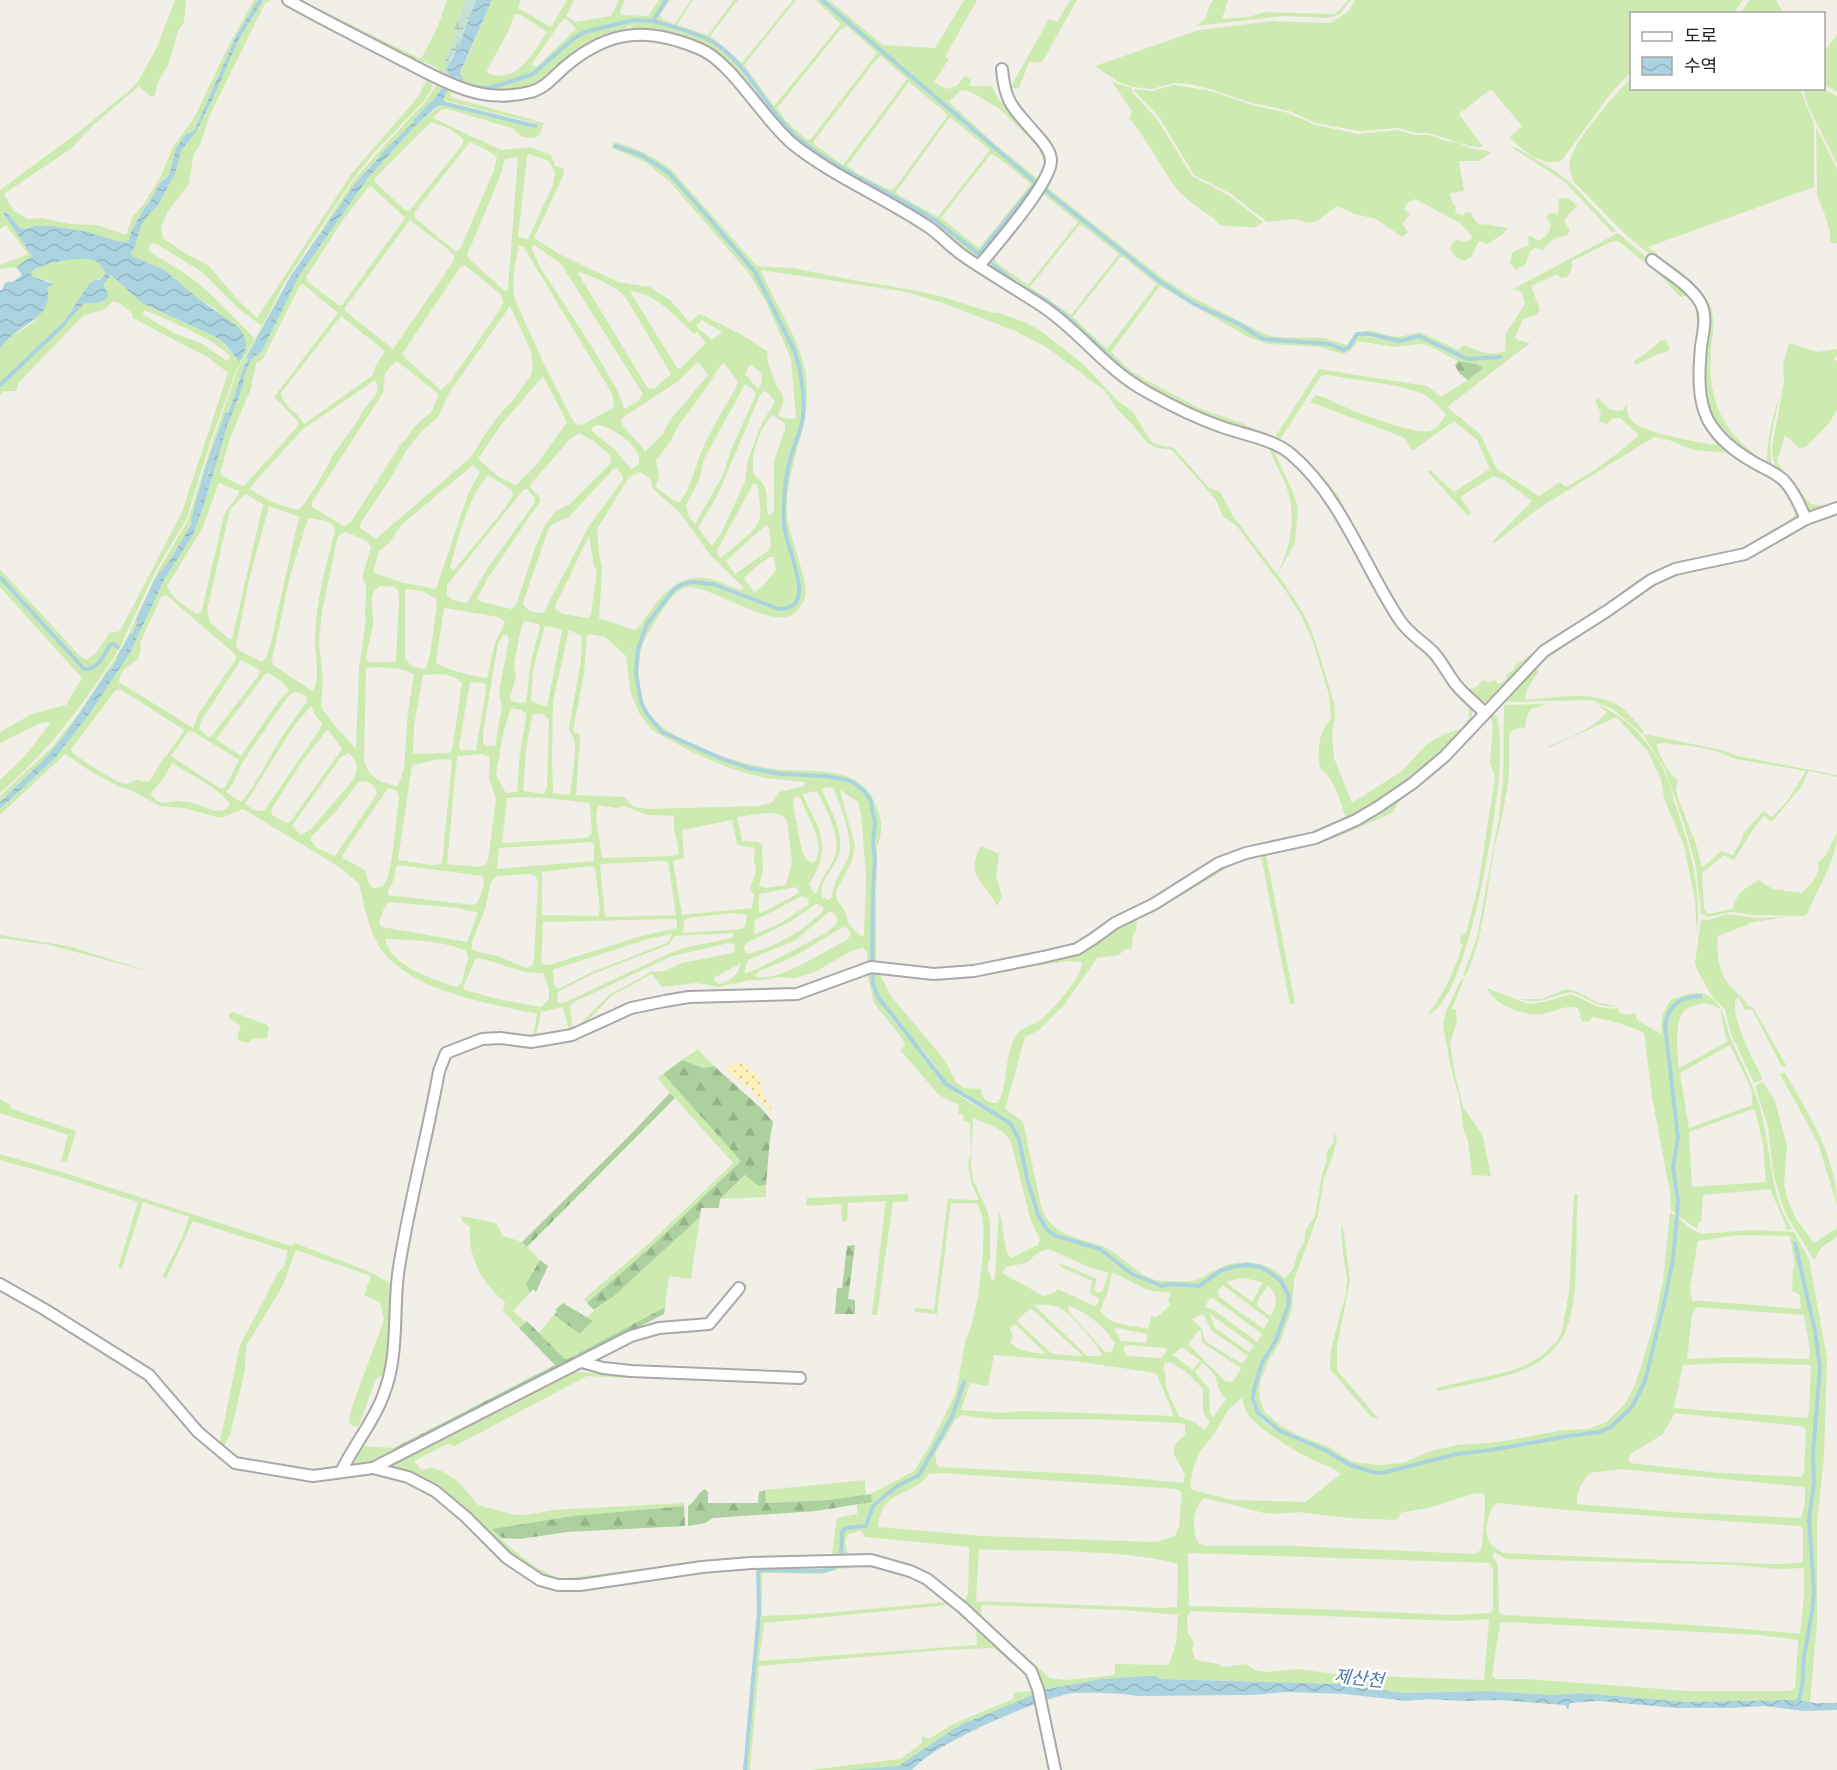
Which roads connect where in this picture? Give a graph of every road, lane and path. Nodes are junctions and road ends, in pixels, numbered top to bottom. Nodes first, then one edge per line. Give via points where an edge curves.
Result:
1 (288, 0) edge
2 (1002, 69) dead end
3 (1652, 260) dead end
4 (980, 266) junction
5 (1837, 508) edge
6 (1806, 519) junction
7 (1485, 713) junction
8 (0, 1284) edge
9 (740, 1288) dead end
10 (582, 1362) junction
11 (801, 1378) dead end
12 (373, 1468) junction
13 (341, 1472) junction
14 (1054, 1770) edge

1 - 4 street via 443,81 467,91 493,95 535,92 604,41 635,34 669,38 696,47 717,60 790,142 931,229
2 - 4 street via 1004,90 1012,108 1047,148 1051,162 1045,180
3 - 6 street via 1695,296 1701,306 1704,318 1700,384 1708,419 1728,444 1786,482
4 - 7 street via 1063,321 1118,374 1135,385 1190,414 1291,454 1328,496 1403,626 1433,651 1457,686
5 - 6 street
6 - 7 street via 1745,554 1675,569 1637,588 1544,651
7 - 13 street via 1424,775 1356,820 1315,838 1219,863 1065,953 974,971 934,974 871,967 796,994 681,998 631,1008 572,1035 531,1042 482,1039 446,1053 439,1071 398,1275 388,1382 376,1412
8 - 13 street via 149,1375 198,1432 235,1463 313,1476
9 - 10 street via 709,1324 659,1328 631,1336
10 - 11 street via 631,1371
10 - 12 street
12 - 13 street
12 - 14 street via 408,1477 435,1491 507,1558 540,1580 558,1585 751,1563 871,1560 910,1571 957,1603 1031,1671

